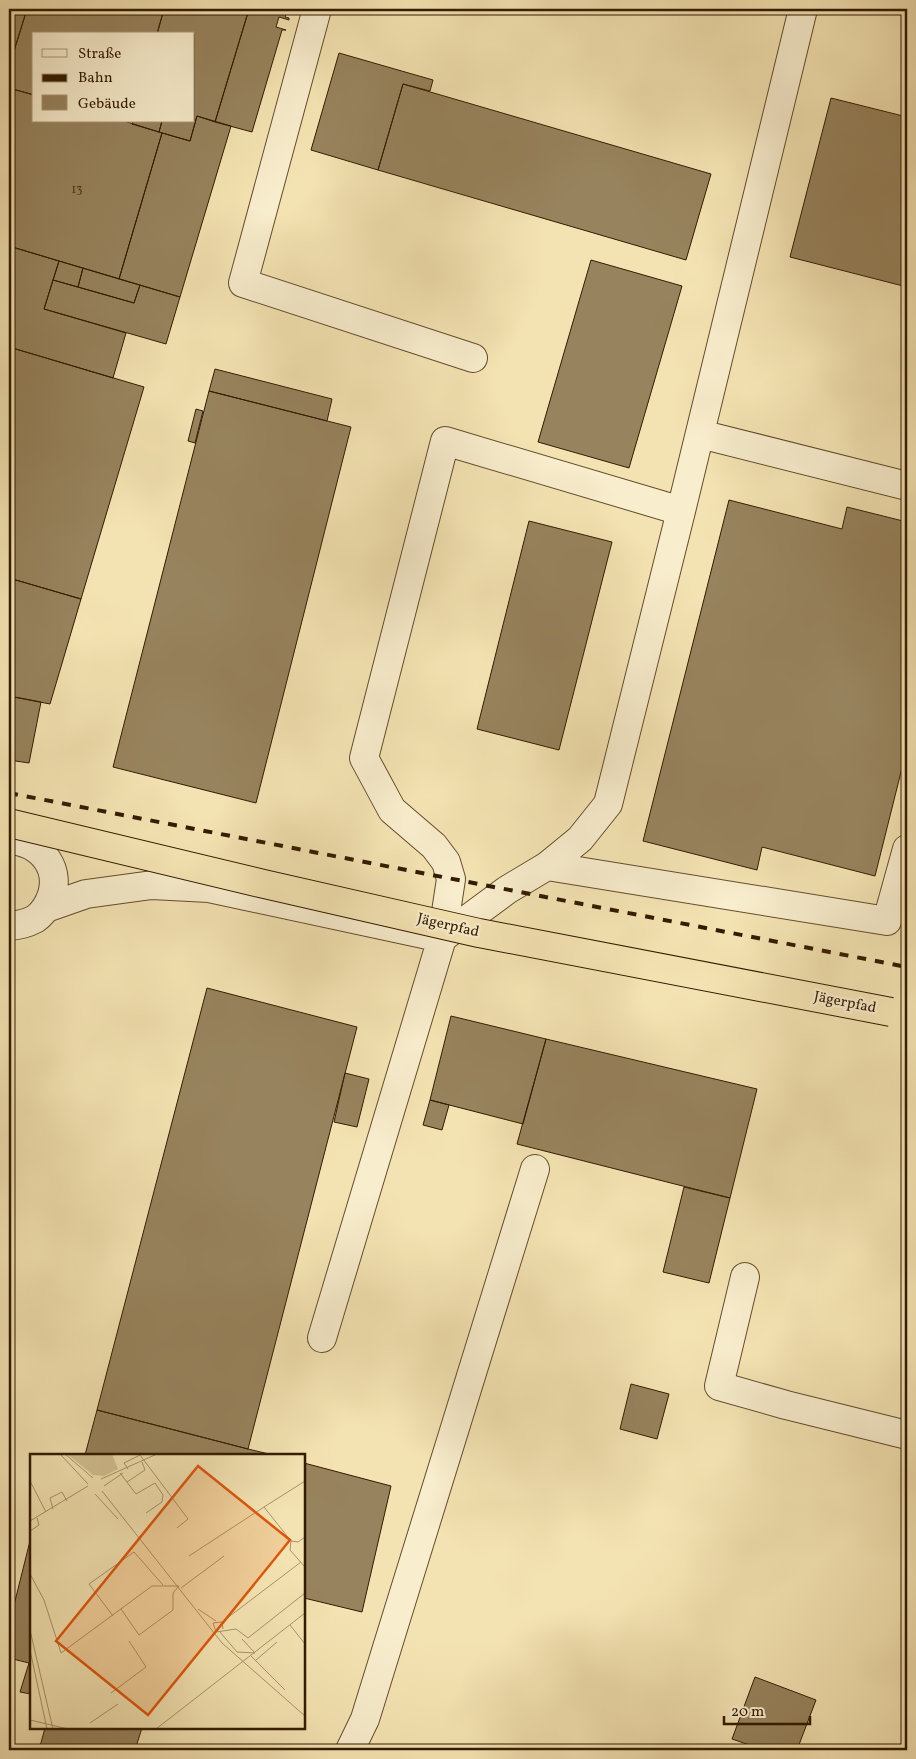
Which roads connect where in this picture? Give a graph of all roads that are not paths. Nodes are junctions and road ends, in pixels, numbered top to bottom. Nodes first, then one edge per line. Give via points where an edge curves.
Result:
1 (317, 9) edge
2 (803, 9) edge
3 (473, 358) dead end
4 (700, 434) junction
5 (907, 486) edge
6 (682, 511) junction
7 (9, 822) edge
8 (9, 840) edge
9 (907, 849) edge
10 (547, 866) junction
11 (46, 908) junction
12 (9, 926) edge
13 (442, 938) junction
14 (891, 1012) dead end
15 (535, 1169) dead end
16 (745, 1278) dead end
17 (322, 1338) dead end
18 (907, 1435) edge
19 (350, 1750) edge

1 - 3 lane via 244,283
2 - 4 lane
4 - 5 lane
4 - 6 lane
6 - 10 lane via 608,804 580,839
6 - 13 lane via 445,441 364,758 392,810 434,846 446,862 451,879
7 - 14 main road, Jägerpfad, bridge via 479,933
8 - 11 lane via 33,846 51,866 53,894
9 - 10 lane via 887,921
10 - 13 lane via 507,890
11 - 12 lane via 36,919
11 - 13 lane via 86,894 152,885 209,888
13 - 17 lane
15 - 19 lane via 365,1719
16 - 18 lane via 719,1386

